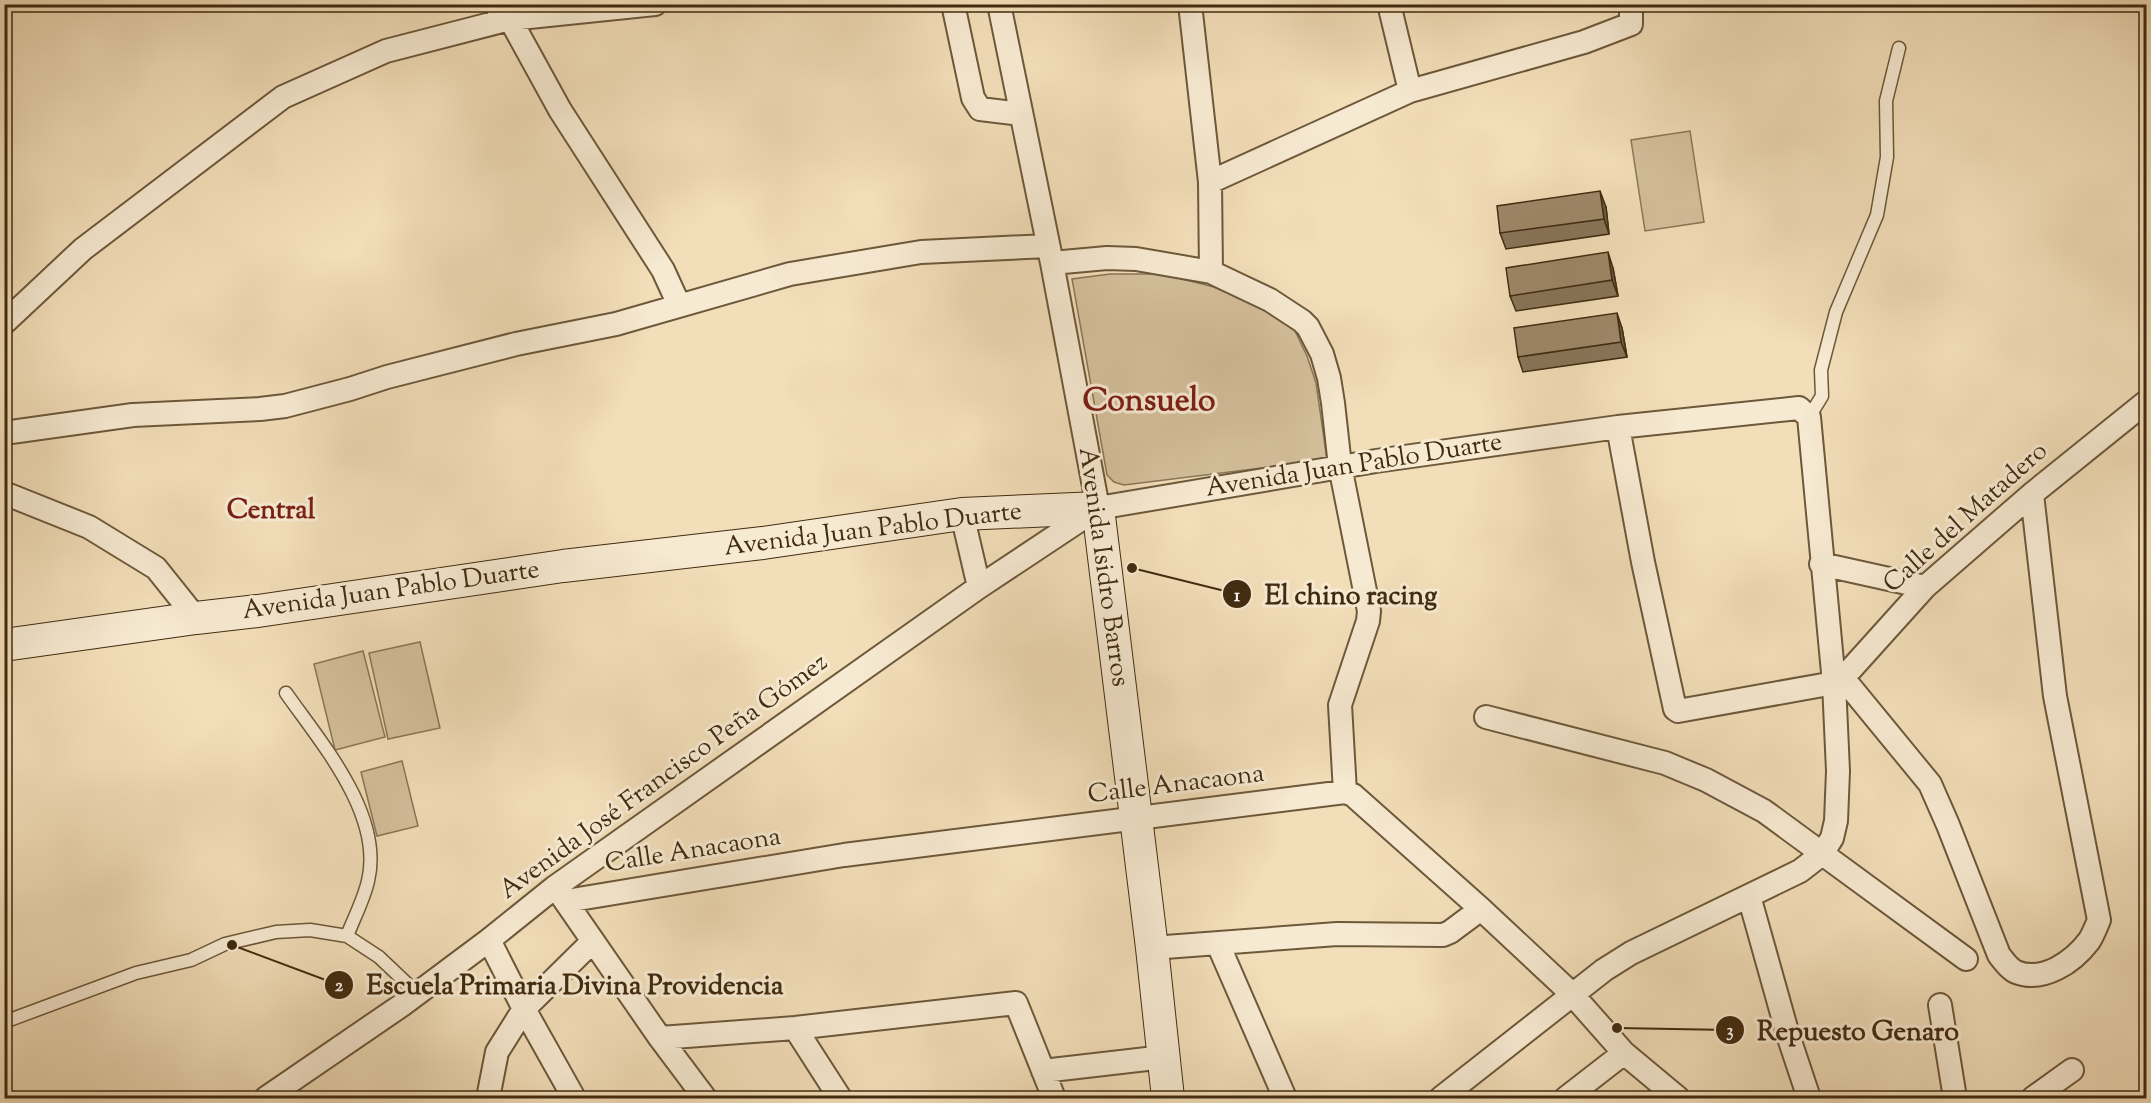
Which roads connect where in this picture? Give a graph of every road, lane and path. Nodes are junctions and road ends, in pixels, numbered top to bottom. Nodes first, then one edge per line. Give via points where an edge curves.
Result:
1 (655, 4) edge
2 (953, 4) edge
3 (999, 4) edge
4 (1190, 4) edge
5 (1389, 4) edge
6 (1631, 4) edge
7 (502, 12) edge
8 (1899, 48) dead end
9 (1410, 91) junction
10 (1021, 114) junction
11 (1210, 182) junction
12 (1049, 255) junction
13 (1211, 272) junction
14 (680, 305) junction
15 (4, 323) edge
16 (2146, 402) edge
17 (1809, 417) junction
18 (1618, 427) junction
19 (4, 433) edge
20 (1340, 466) junction
21 (4, 494) edge
22 (2032, 494) junction
23 (1098, 508) junction
24 (962, 514) junction
25 (1821, 564) junction
26 (979, 587) junction
27 (1925, 587) junction
28 (196, 618) junction
29 (4, 645) edge
30 (1837, 683) junction
31 (286, 693) dead end
32 (1486, 717) dead end
33 (1345, 792) junction
34 (1136, 819) junction
35 (1822, 854) junction
36 (560, 894) junction
37 (1749, 896) junction
38 (1481, 909) junction
39 (347, 936) junction
40 (489, 940) junction
41 (593, 941) junction
42 (1218, 944) junction
43 (1152, 948) junction
44 (1966, 959) dead end
45 (418, 993) junction
46 (1572, 994) junction
47 (1940, 1005) dead end
48 (524, 1009) junction
49 (4, 1022) edge
50 (795, 1028) junction
51 (660, 1038) junction
52 (1624, 1053) junction
53 (1164, 1057) junction
54 (2072, 1070) dead end
55 (1043, 1071) junction
56 (266, 1098) edge
57 (488, 1098) edge
58 (574, 1098) edge
59 (705, 1098) edge
60 (840, 1098) edge
61 (1054, 1098) edge
62 (1168, 1098) edge
63 (1285, 1098) edge
64 (1441, 1098) edge
65 (1566, 1098) edge
66 (1678, 1098) edge
67 (1809, 1098) edge
68 (1955, 1098) edge
69 (2032, 1098) edge

1 - 7 street
2 - 10 street via 973,98 980,109
3 - 10 street, Avenida Isidro Barros
4 - 11 street
5 - 9 street
6 - 9 street via 1631,24 1584,42
7 - 14 street via 663,270
7 - 15 street via 386,51 283,97 83,249
8 - 17 lane via 1886,101 1887,157 1878,215 1836,312 1821,370 1822,396
9 - 11 street
10 - 12 street, Avenida Isidro Barros
11 - 13 street
12 - 13 street via 1136,259
12 - 14 street via 946,250 911,253 790,274
12 - 23 street, Avenida Isidro Barros
13 - 20 street via 1270,300 1302,321 1312,334 1329,378
14 - 19 street via 285,405 133,415
16 - 22 street, Calle del Matadero
17 - 18 street, Avenida Juan Pablo Duarte via 1799,408
17 - 25 street
18 - 20 street, Avenida Juan Pablo Duarte
18 - 30 street via 1675,709
20 - 23 street, Avenida Juan Pablo Duarte
20 - 33 street via 1369,617 1340,705
21 - 28 street via 89,527 156,568
22 - 27 street, Calle del Matadero
22 - 30 street via 2055,696 2099,920 2090,940 2075,956 2058,968 2035,976 2014,972 1999,955 1926,777
23 - 24 street, Avenida Juan Pablo Duarte
23 - 26 street, Avenida José Francisco Peña Gómez
23 - 34 street, Avenida Isidro Barros
24 - 26 street
24 - 28 street, Avenida Juan Pablo Duarte
25 - 27 street
25 - 30 street
26 - 36 street, Avenida José Francisco Peña Gómez
27 - 30 street, Calle del Matadero
28 - 29 street, Avenida Juan Pablo Duarte
30 - 35 street via 1836,821
31 - 39 lane via 352,790 366,824 371,854 368,880
32 - 35 street via 1654,760 1706,780 1764,811
33 - 34 street, Calle Anacaona
33 - 38 street
34 - 36 street, Calle Anacaona
34 - 43 street, Avenida Isidro Barros
35 - 37 street via 1800,871
35 - 44 street
36 - 40 street, Avenida José Francisco Peña Gómez
36 - 41 street
37 - 46 street via 1631,953
37 - 67 street
38 - 42 street via 1443,935 1336,934
38 - 46 street
39 - 45 lane via 379,957
39 - 49 lane via 310,930 276,932 225,944 191,960 136,973
40 - 45 street, Avenida José Francisco Peña Gómez
40 - 48 street
41 - 48 street
41 - 51 street
42 - 43 street
42 - 63 street
43 - 53 street, Avenida Isidro Barros
45 - 56 street, Avenida José Francisco Peña Gómez
46 - 52 street
46 - 64 street
47 - 68 street
48 - 57 street via 497,1052
48 - 58 street
50 - 51 street
50 - 55 street via 1011,1002 1018,1005
50 - 60 street
51 - 59 street
52 - 65 street
52 - 66 street
53 - 55 street
53 - 62 street, Avenida Isidro Barros
54 - 69 street
55 - 61 street

